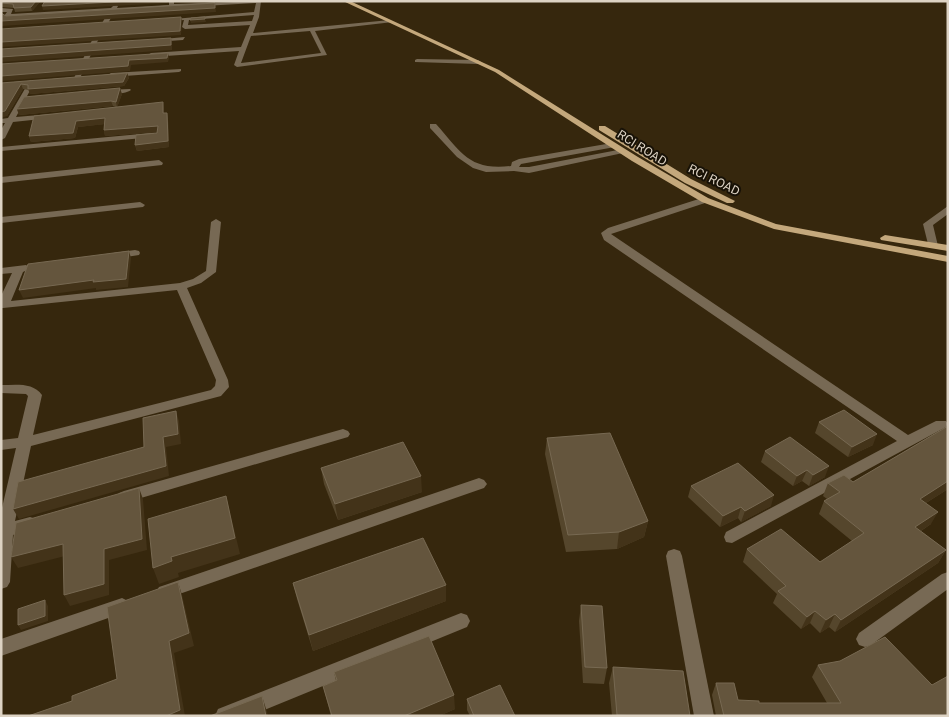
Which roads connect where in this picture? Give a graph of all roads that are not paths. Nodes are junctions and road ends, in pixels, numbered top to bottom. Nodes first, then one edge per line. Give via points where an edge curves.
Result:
1 (118, 1) edge
2 (259, 1) edge
3 (345, 1) edge
4 (362, 1) edge
5 (172, 3) edge
6 (41, 5) edge
7 (114, 9) junction
8 (1, 10) edge
9 (383, 11) junction
10 (257, 12) junction
11 (371, 13) junction
12 (35, 14) junction
13 (4, 16) edge
14 (187, 18) junction
15 (162, 20) edge
16 (116, 22) edge
17 (390, 22) junction
18 (97, 23) edge
19 (106, 23) junction
20 (252, 23) junction
21 (184, 27) junction
22 (312, 30) junction
23 (248, 35) junction
24 (183, 38) junction
25 (143, 40) edge
26 (103, 43) edge
27 (84, 44) edge
28 (93, 44) junction
29 (243, 49) junction
30 (179, 53) junction
31 (141, 56) edge
32 (94, 59) edge
33 (76, 60) edge
34 (85, 60) junction
35 (417, 61) dead end
36 (478, 62) junction
37 (105, 76) edge
38 (86, 77) edge
39 (68, 78) edge
40 (77, 78) junction
41 (41, 80) edge
42 (128, 90) dead end
43 (100, 92) edge
44 (32, 98) edge
45 (22, 99) junction
46 (566, 106) junction
47 (554, 108) junction
48 (58, 116) edge
49 (12, 120) junction
50 (1, 121) edge
51 (433, 126) dead end
52 (154, 135) edge
53 (1, 138) edge
54 (612, 145) junction
55 (1, 149) edge
56 (623, 152) junction
57 (159, 163) dead end
58 (515, 168) junction
59 (1, 180) edge
60 (704, 200) junction
61 (140, 205) dead end
62 (948, 210) edge
63 (1, 220) edge
64 (216, 222) dead end
65 (933, 246) junction
66 (948, 248) edge
67 (135, 253) dead end
68 (106, 257) edge
69 (948, 258) edge
70 (38, 266) edge
71 (19, 269) junction
72 (1, 271) edge
73 (181, 286) junction
74 (1, 389) edge
75 (945, 425) edge
76 (343, 434) dead end
77 (26, 442) junction
78 (908, 442) junction
79 (1, 446) edge
80 (479, 484) dead end
81 (108, 501) edge
82 (42, 520) edge
83 (3, 531) edge
84 (732, 537) dead end
85 (674, 556) dead end
86 (948, 579) edge
87 (1, 582) edge
88 (461, 621) dead end
89 (865, 638) dead end
90 (1, 648) edge
91 (225, 716) edge
92 (704, 716) edge

1 - 7 street
2 - 5 street
2 - 10 street
3 - 11 main road, RCI ROAD
4 - 9 main road, RCI ROAD
5 - 7 street
6 - 12 street
7 - 12 street via 72,9
7 - 19 street
8 - 13 street via 11,10
9 - 11 main road
9 - 46 main road, RCI ROAD via 490,61
10 - 14 street
10 - 20 street
11 - 17 main road, RCI ROAD
12 - 13 street
14 - 15 street
14 - 21 street
16 - 19 street
17 - 22 street
17 - 36 main road, RCI ROAD
18 - 19 street
19 - 28 street
20 - 21 street
20 - 23 street
21 - 24 street
22 - 23 street
22 - 29 street via 325,54 237,65
23 - 29 street
24 - 25 street
24 - 30 street
26 - 28 street
27 - 28 street
28 - 34 street
29 - 30 street
30 - 31 street
30 - 37 street via 177,70
32 - 34 street
33 - 34 street
34 - 40 street
35 - 36 street
36 - 47 main road, RCI ROAD
38 - 40 street
39 - 40 street
41 - 45 street via 28,81
42 - 43 street
44 - 45 street
45 - 49 street
46 - 47 main road
46 - 65 main road, RCI ROAD via 688,181 761,214
47 - 54 main road, RCI ROAD
48 - 49 street
49 - 50 street
49 - 53 street
51 - 58 street via 467,163 481,170
52 - 55 street
54 - 56 main road, RCI ROAD
54 - 58 street via 520,162 515,164
56 - 58 street via 529,170
56 - 60 main road, RCI ROAD
57 - 59 street
60 - 69 main road, RCI ROAD via 774,226
60 - 78 street via 606,233 608,238
61 - 63 street
62 - 65 street via 928,224
64 - 73 street via 211,272 202,279
65 - 66 main road, RCI ROAD
67 - 68 street
70 - 71 street
71 - 72 street
71 - 73 street via 3,305
73 - 77 street via 222,380 222,387 216,393
74 - 77 street via 30,390 35,395
75 - 78 street
76 - 81 street
77 - 79 street
77 - 83 street
78 - 84 street
80 - 90 street
82 - 83 street
83 - 87 street
85 - 92 street
86 - 89 street
88 - 91 street

